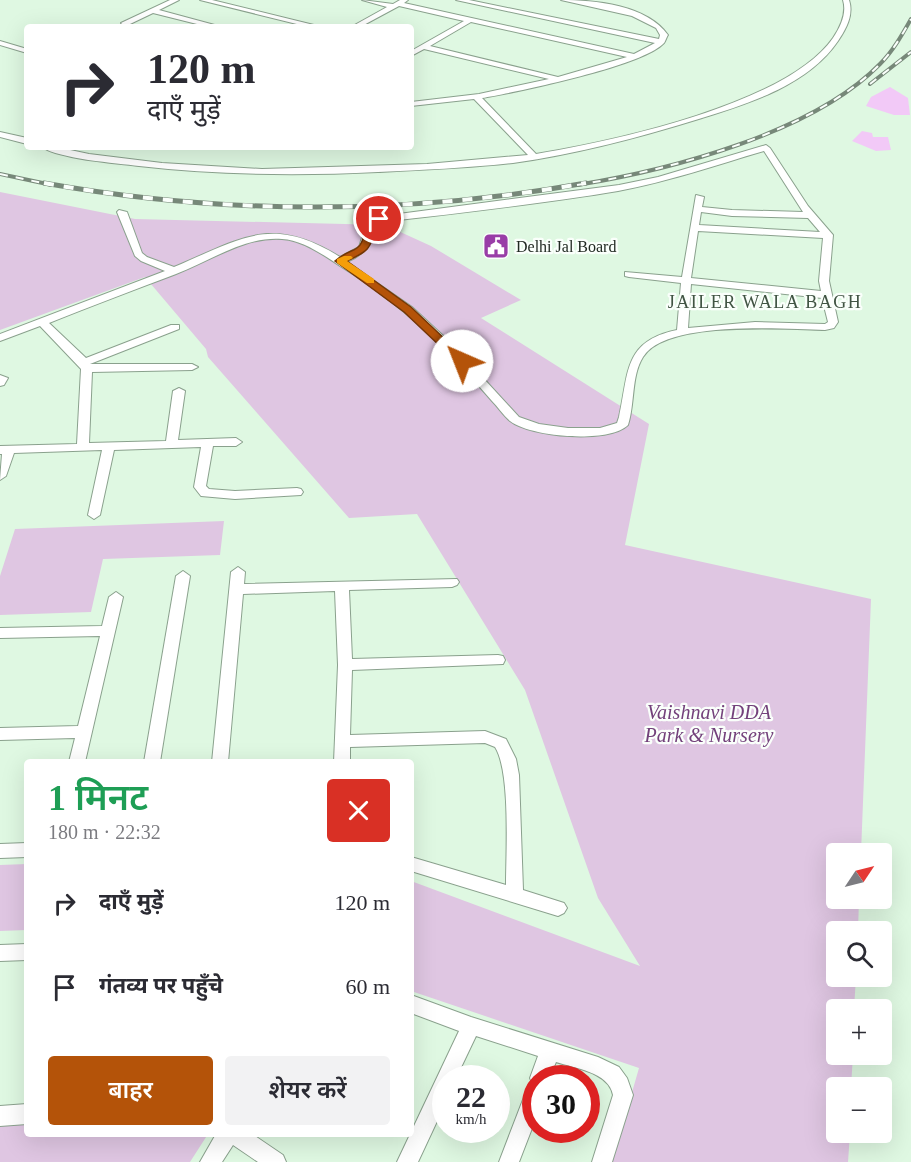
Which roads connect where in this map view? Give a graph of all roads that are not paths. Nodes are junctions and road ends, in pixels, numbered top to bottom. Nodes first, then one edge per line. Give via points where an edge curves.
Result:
1 (176, 0) edge
2 (206, 0) edge
3 (365, 0) edge
4 (459, 0) edge
5 (564, 0) edge
6 (846, 0) edge
7 (399, 3) edge
8 (153, 10) junction
9 (470, 20) junction
10 (126, 24) edge
11 (207, 24) edge
12 (306, 24) edge
13 (360, 24) edge
14 (661, 42) junction
15 (3, 46) edge
16 (423, 47) junction
17 (24, 50) edge
18 (414, 52) edge
19 (637, 57) junction
20 (560, 80) junction
21 (476, 97) junction
22 (414, 104) edge
23 (0, 134) edge
24 (24, 140) edge
25 (57, 150) edge
26 (534, 157) junction
27 (699, 197) dead end
28 (698, 209) junction
29 (122, 212) dead end
30 (808, 215) junction
31 (696, 228) junction
32 (828, 235) junction
33 (340, 261) junction
34 (175, 271) junction
35 (628, 274) dead end
36 (686, 280) junction
37 (826, 295) junction
38 (42, 322) junction
39 (175, 327) dead end
40 (682, 331) junction
41 (0, 338) edge
42 (86, 366) junction
43 (192, 367) dead end
44 (179, 391) dead end
45 (236, 442) dead end
46 (208, 443) junction
47 (172, 444) junction
48 (83, 447) junction
49 (109, 447) junction
50 (5, 450) edge
51 (0, 476) edge
52 (297, 492) dead end
53 (93, 515) dead end
54 (238, 573) dead end
55 (183, 576) dead end
56 (452, 582) dead end
57 (342, 586) junction
58 (237, 589) junction
59 (116, 597) dead end
60 (107, 632) junction
61 (0, 633) edge
62 (498, 660) dead end
63 (345, 665) junction
64 (83, 732) junction
65 (0, 734) edge
66 (343, 741) junction
67 (78, 759) edge
68 (152, 759) edge
69 (220, 759) edge
70 (342, 759) edge
71 (24, 850) edge
72 (0, 851) edge
73 (414, 865) edge
74 (515, 896) junction
75 (558, 908) dead end
76 (24, 952) edge
77 (0, 953) edge
78 (414, 1005) edge
79 (471, 1026) junction
80 (550, 1051) junction
81 (453, 1065) edge
82 (545, 1065) edge
83 (432, 1109) edge
84 (24, 1114) edge
85 (0, 1116) edge
86 (522, 1128) edge
87 (226, 1137) edge
88 (238, 1137) edge
89 (210, 1162) edge
90 (276, 1162) edge
91 (407, 1162) edge
92 (509, 1162) edge
93 (602, 1162) edge

1 - 8 street
2 - 12 street
3 - 7 street
4 - 14 street
5 - 14 street via 644,17 662,30
6 - 26 street via 849,9 843,27 815,63 801,74 746,100 666,127
7 - 9 street
7 - 13 street
8 - 10 street
8 - 11 street
9 - 16 street
9 - 19 street
14 - 19 street
15 - 17 street
16 - 18 street
16 - 20 street
19 - 20 street
20 - 21 street
21 - 22 street
21 - 26 street
23 - 24 street
25 - 26 street via 83,157 203,170 272,173
27 - 28 street
28 - 30 street
28 - 31 street
29 - 34 street via 138,254
30 - 32 street
30 - 33 street via 769,150 764,148 619,188 379,219 371,225 362,250
31 - 32 street
31 - 36 street
32 - 37 street
33 - 34 street via 292,238 263,236
33 - 40 street via 424,324 515,419 528,425 594,433 619,428 625,419 640,352 656,340
34 - 38 street
35 - 36 street
36 - 37 street
36 - 40 street
37 - 40 street via 833,321 830,326 709,327
38 - 41 street
38 - 42 street
39 - 42 street
42 - 43 street
42 - 48 street
44 - 47 street
45 - 46 street
46 - 47 street
46 - 52 street via 200,487 205,493
47 - 49 street
48 - 49 street
48 - 50 street
49 - 53 street
50 - 51 street
54 - 58 street
55 - 68 street
56 - 57 street
57 - 58 street
57 - 63 street
58 - 69 street
59 - 60 street
60 - 61 street
60 - 64 street
62 - 63 street
63 - 66 street
64 - 65 street
64 - 67 street
66 - 70 street
66 - 74 street via 484,737 496,740 504,748 510,770
71 - 72 street
73 - 74 street
74 - 75 street
76 - 77 street
78 - 79 street
79 - 80 street
79 - 81 street
80 - 82 street
80 - 93 street via 609,1071 622,1086 623,1095
83 - 91 street
84 - 85 street
86 - 92 street
87 - 89 street
88 - 90 street

